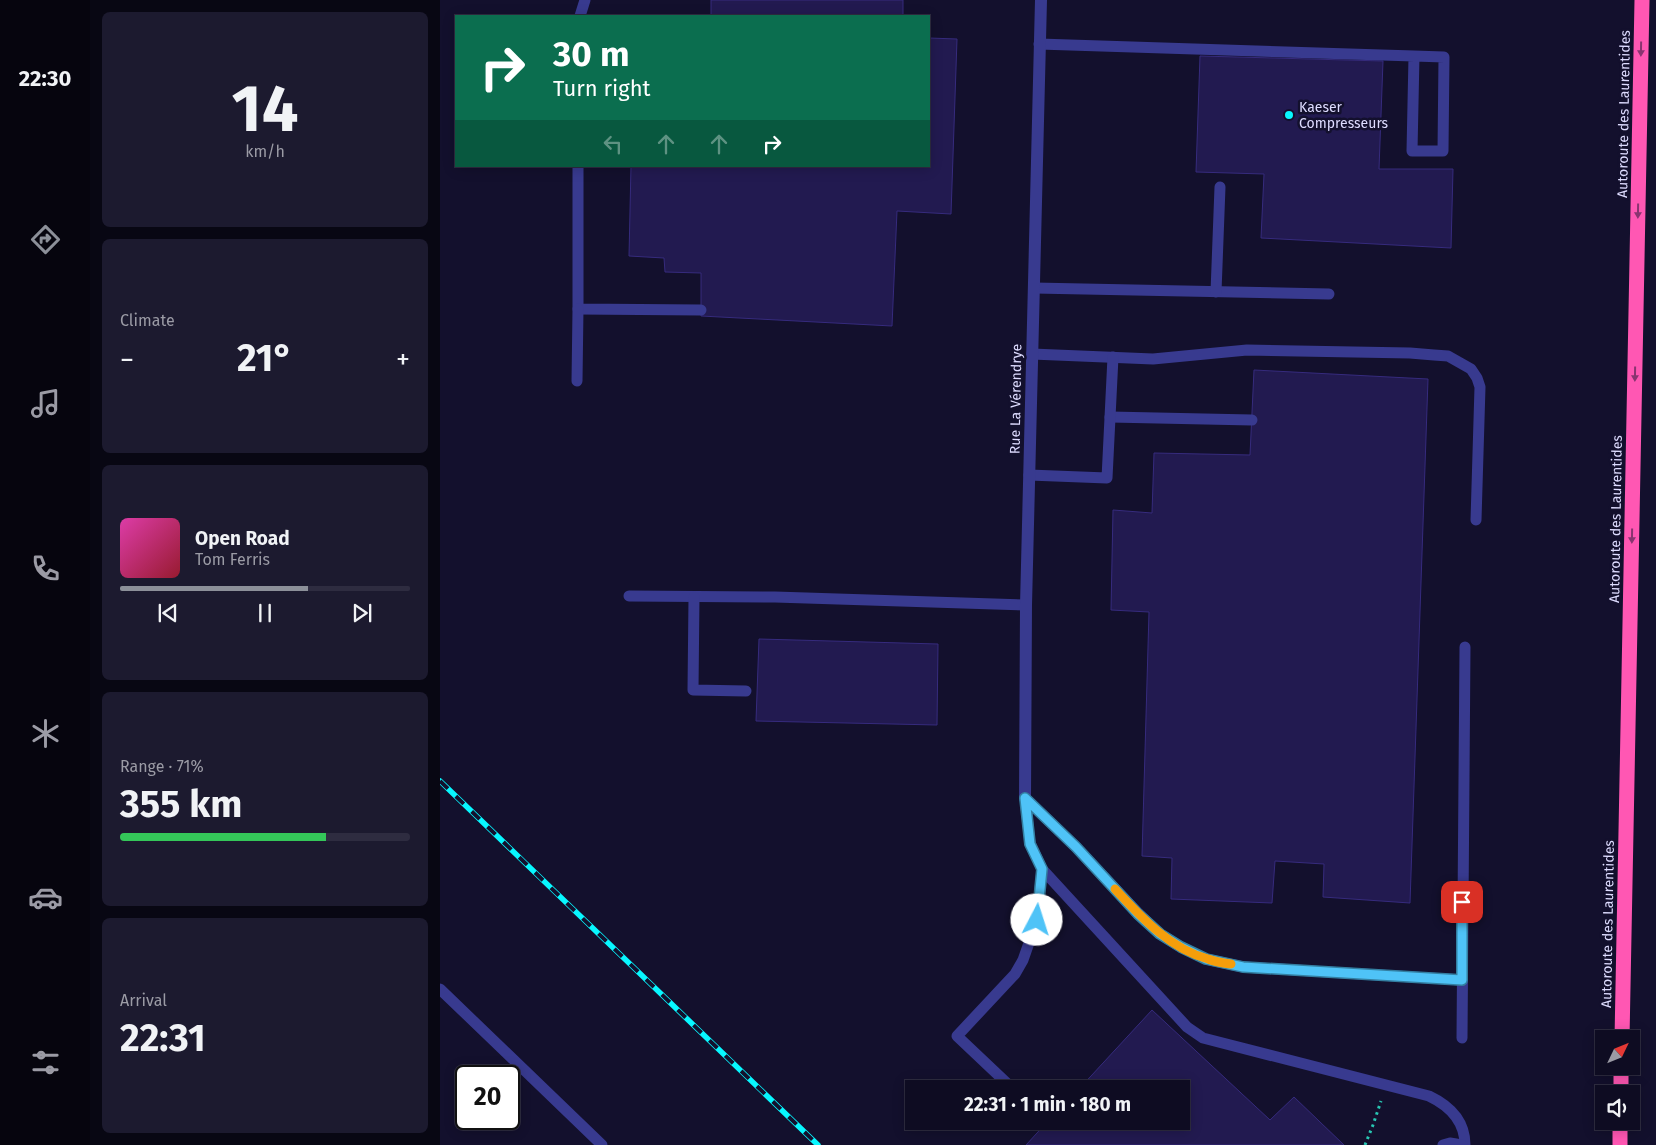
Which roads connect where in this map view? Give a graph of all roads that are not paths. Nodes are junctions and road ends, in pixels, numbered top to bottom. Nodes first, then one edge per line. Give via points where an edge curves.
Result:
1 (585, 0) edge
2 (1041, 0) edge
3 (1642, 0) edge
4 (580, 15) edge
5 (1040, 44) junction
6 (1414, 56) junction
7 (578, 167) edge
8 (1220, 187) dead end
9 (1034, 288) junction
10 (1216, 292) junction
11 (1330, 294) dead end
12 (578, 309) junction
13 (701, 310) dead end
14 (1032, 354) junction
15 (1113, 357) junction
16 (577, 380) dead end
17 (1110, 417) junction
18 (1252, 420) dead end
19 (1029, 475) junction
20 (1476, 520) dead end
21 (629, 596) dead end
22 (694, 596) junction
23 (1026, 605) junction
24 (1464, 647) dead end
25 (746, 691) dead end
26 (1025, 798) junction
27 (1042, 869) junction
28 (1462, 980) junction
29 (440, 990) edge
30 (1622, 1030) edge
31 (1462, 1038) dead end
32 (1003, 1080) edge
33 (1620, 1130) edge
34 (602, 1145) edge
35 (1443, 1145) edge
36 (1463, 1145) edge
37 (1620, 1145) edge

1 - 4 lane
2 - 5 street, Rue La Vérendrye
3 -> 30 highway, Autoroute des Laurentides
5 - 6 lane
5 - 9 street, Rue La Vérendrye
6 - 6 lane via 1412,151 1443,151 1444,57
7 - 12 lane
8 - 10 lane
9 - 10 lane
9 - 14 street, Rue La Vérendrye
10 - 11 lane
12 - 13 lane
12 - 16 lane
14 - 15 lane
14 - 19 street, Rue La Vérendrye
15 - 17 lane
15 - 20 lane via 1153,360 1247,350 1448,356 1471,369 1480,387
17 - 18 lane
17 - 19 lane via 1107,478
19 - 23 street, Rue La Vérendrye
21 - 22 lane
22 - 23 lane
22 - 25 lane via 693,690
23 - 26 street, Rue La Vérendrye
24 - 28 lane
26 - 27 lane via 1030,844
26 - 28 lane via 1160,934 1206,959 1243,967
27 - 32 lane via 1037,920 1023,960 1015,974 957,1036
27 - 36 lane via 1195,1034 1429,1096 1454,1112 1465,1134
28 - 31 lane
29 - 34 lane
33 - 37 highway
35 - 36 lane

